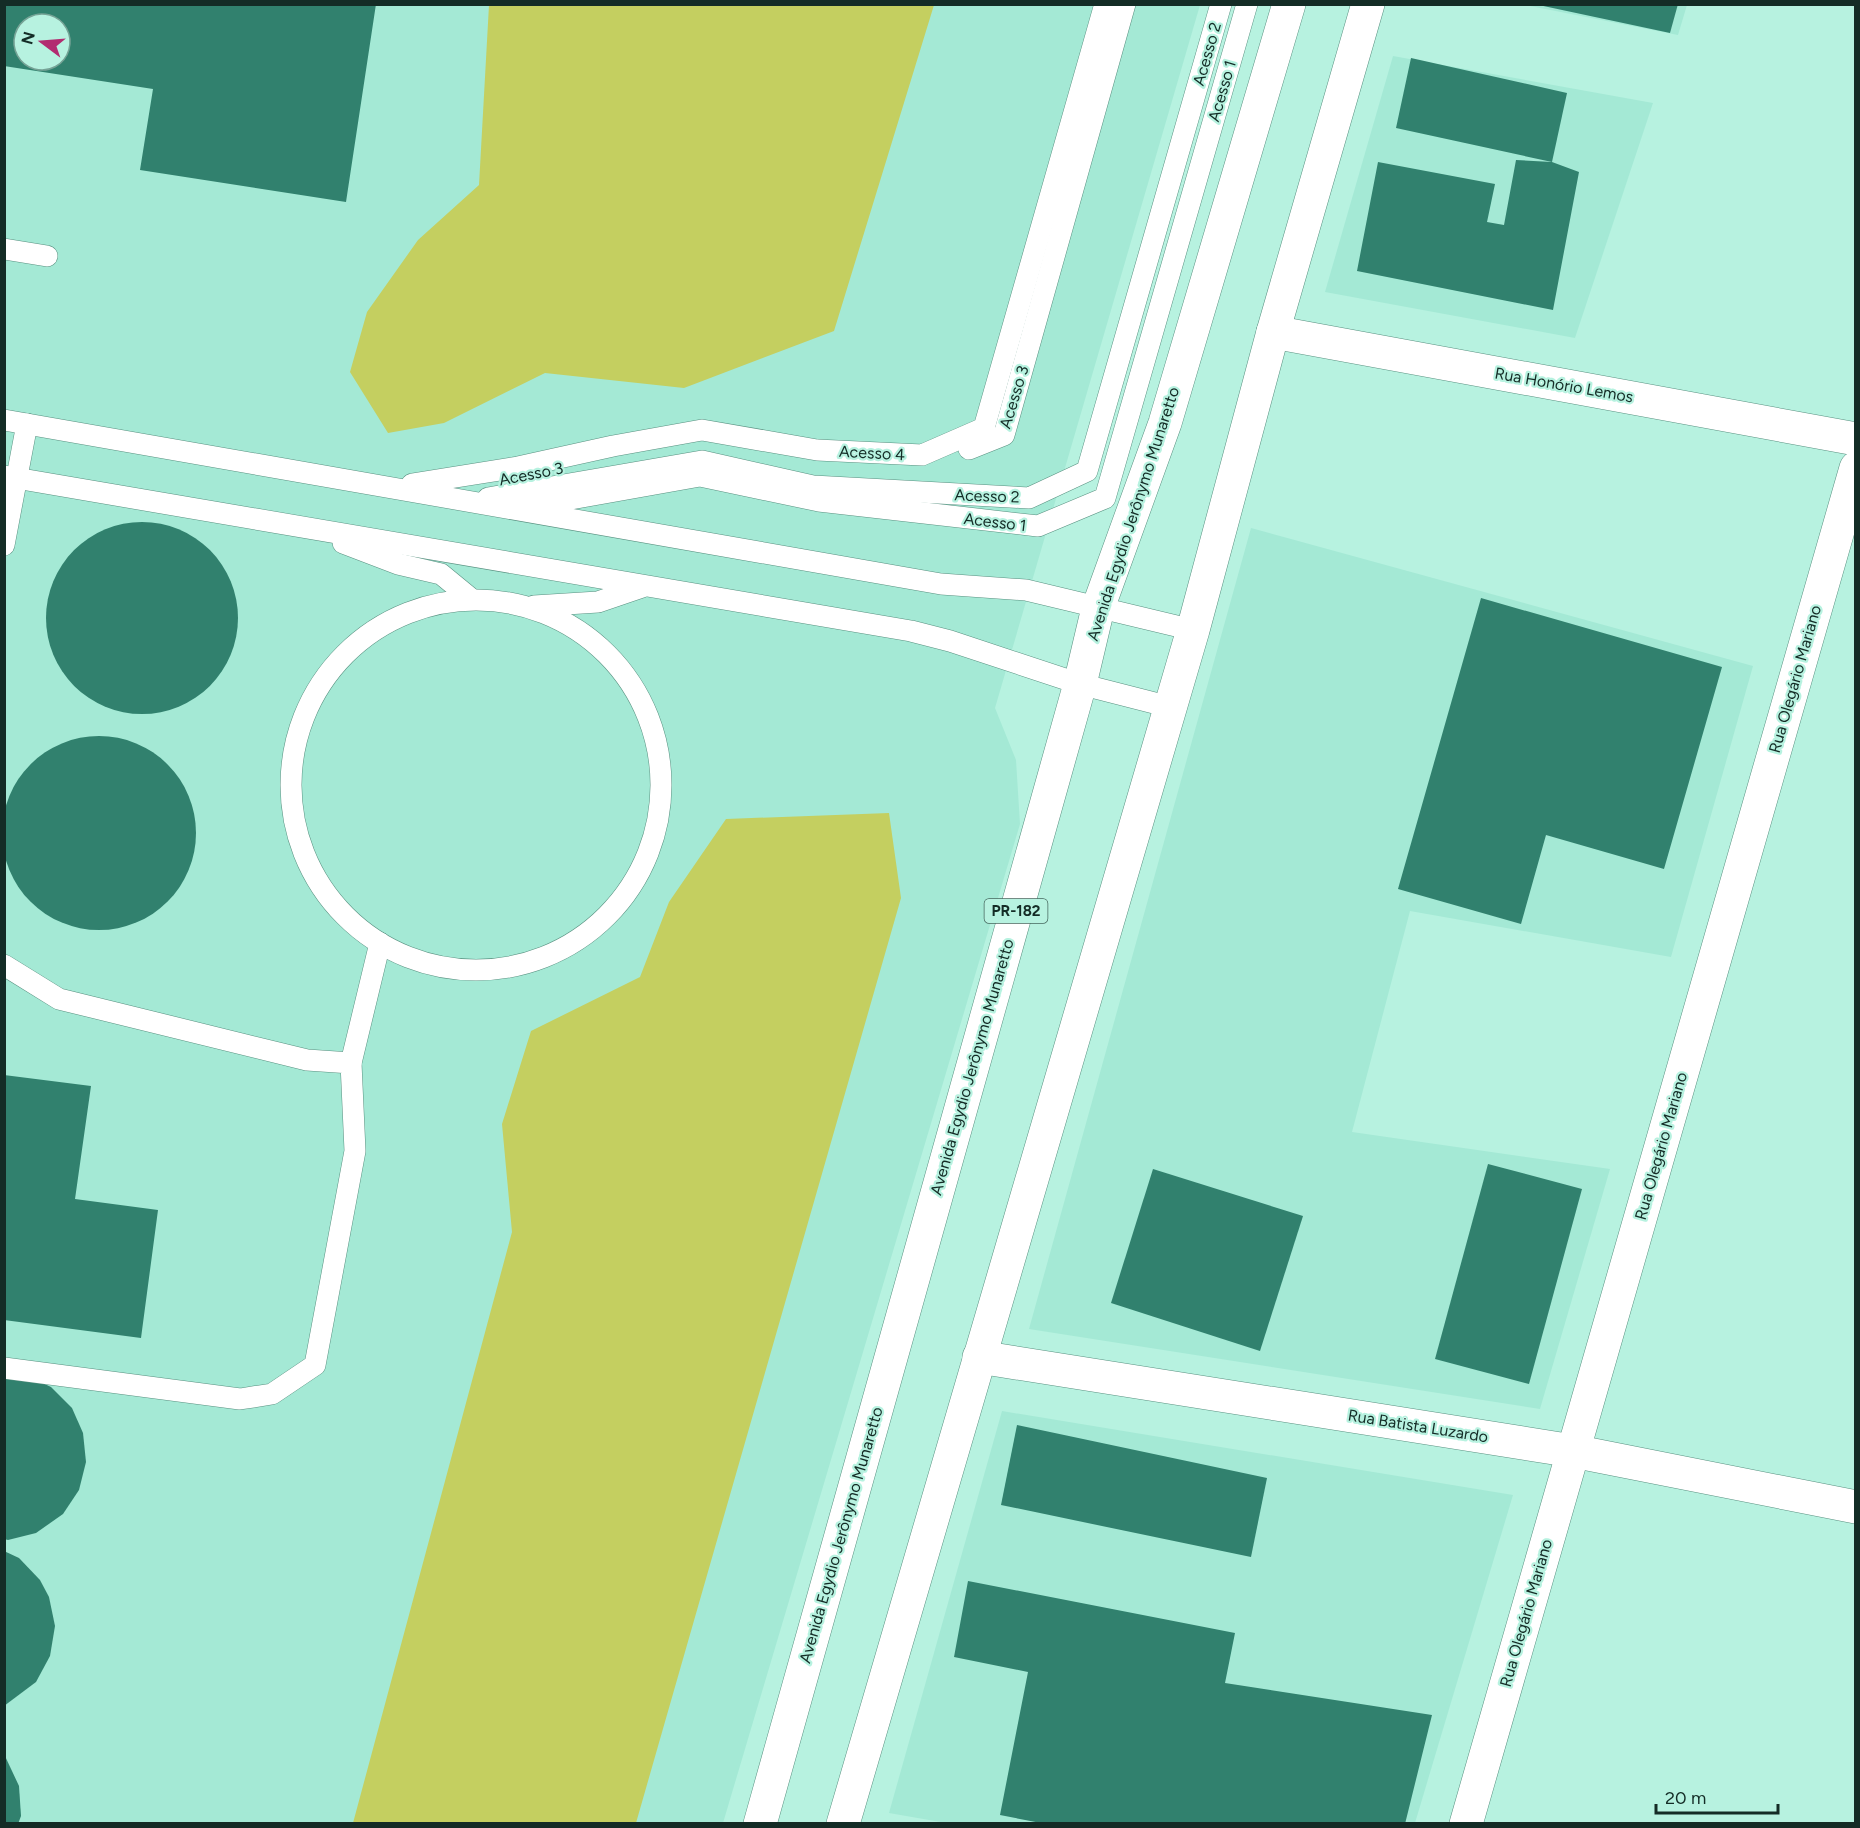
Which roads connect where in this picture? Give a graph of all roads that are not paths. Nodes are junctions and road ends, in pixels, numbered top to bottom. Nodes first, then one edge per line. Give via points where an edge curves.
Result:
1 (1105, 4) edge
2 (1125, 4) edge
3 (1221, 4) edge
4 (1247, 4) edge
5 (1289, 4) edge
6 (1368, 4) edge
7 (4, 249) edge
8 (47, 256) dead end
9 (1273, 332) junction
10 (4, 420) edge
11 (27, 424) junction
12 (1856, 439) edge
13 (1856, 468) edge
14 (11, 477) edge
15 (392, 488) junction
16 (431, 493) junction
17 (474, 501) junction
18 (516, 509) junction
19 (295, 525) junction
20 (4, 545) edge
21 (646, 586) junction
22 (469, 597) junction
23 (534, 606) junction
24 (1098, 608) junction
25 (1192, 630) junction
26 (1080, 684) junction
27 (1170, 707) junction
28 (380, 943) junction
29 (4, 965) edge
30 (351, 1063) junction
31 (979, 1357) junction
32 (4, 1368) edge
33 (1573, 1451) junction
34 (1856, 1507) edge
35 (760, 1824) edge
36 (843, 1824) edge
37 (1466, 1824) edge

1 - 15 lane, Acesso 4 via 984,428 922,455 817,450 702,430
2 - 16 lane, Acesso 3 via 1004,435 930,464 849,465 702,442
3 - 17 lane, Acesso 2 via 1087,471 1029,498 813,486 702,461
4 - 18 lane, Acesso 1 via 1106,498 1038,526 819,501 700,476
5 - 24 main road, Avenida Egydio Jerônymo Munaretto / PR-182 via 1165,423
6 - 9 main road
7 - 8 lane
9 - 12 main road, Rua Honório Lemos
9 - 25 main road
10 - 11 lane
11 - 14 lane
11 - 15 lane
13 - 33 main road, Rua Olegário Mariano
14 - 19 lane
14 - 20 lane
15 - 16 lane
16 - 17 lane
17 - 18 lane
18 - 24 lane via 940,584 1026,590
19 - 21 lane
19 - 22 lane via 398,564 441,574
21 - 23 lane via 598,602
21 - 26 lane via 911,631
22 - 23 lane
22 - 28 lane via 435,602 375,627 327,671 297,729 289,794 317,883 360,932
23 - 28 lane via 590,637 634,685 661,769 656,834 627,892 582,939 544,959 480,972 416,962
24 - 25 lane
24 - 26 main road, Avenida Egydio Jerônymo Munaretto / PR-182
25 - 27 main road
26 - 27 lane
26 - 35 main road, Avenida Egydio Jerônymo Munaretto / PR-182
27 - 31 main road
28 - 30 lane
29 - 30 lane via 59,999 307,1060
30 - 32 lane via 355,1151 315,1365 272,1394 240,1399
31 - 33 main road, Rua Batista Luzardo
31 - 36 main road
33 - 34 main road, Rua Batista Luzardo
33 - 37 main road, Rua Olegário Mariano

